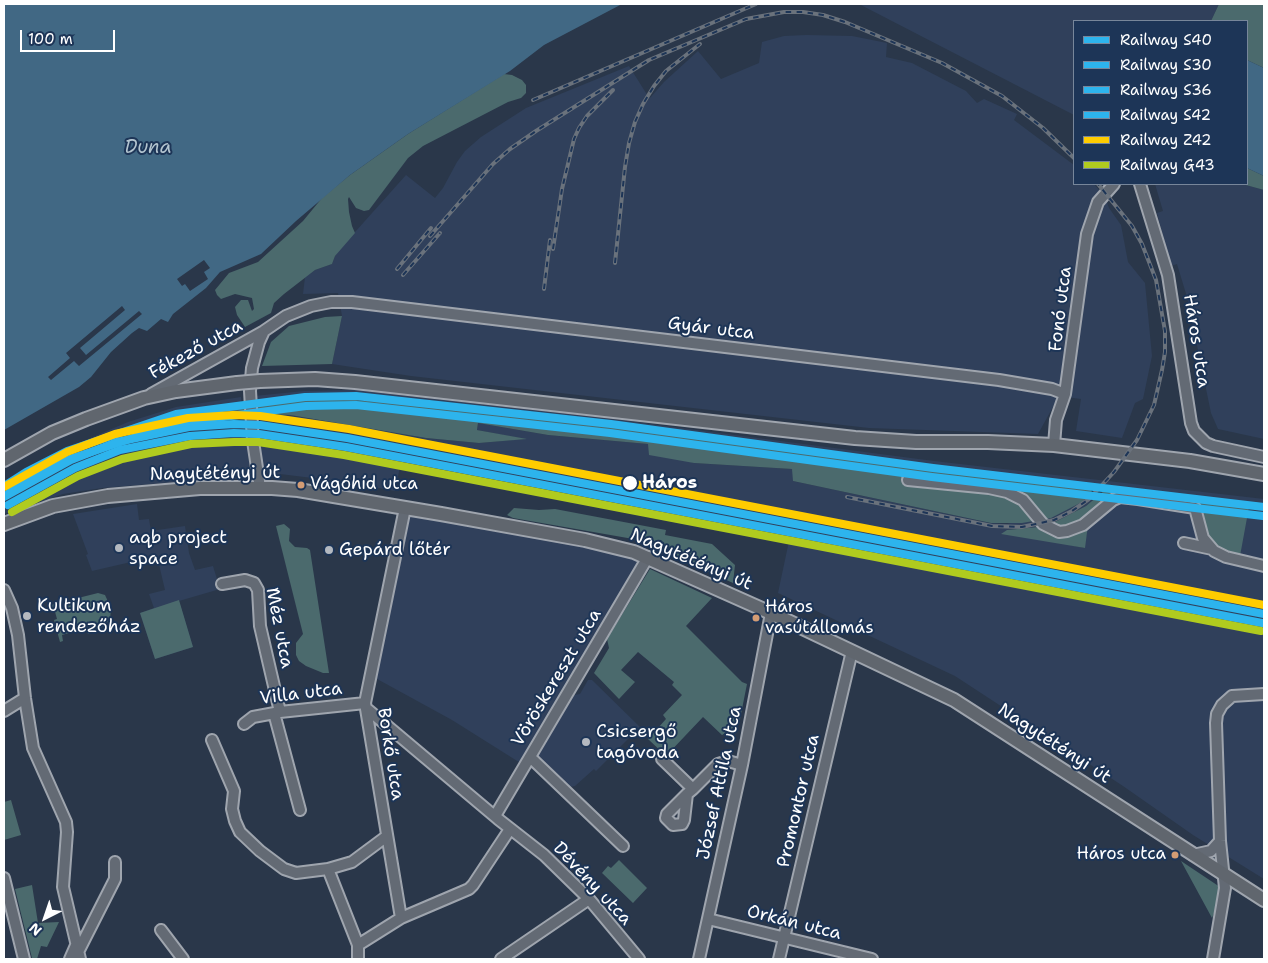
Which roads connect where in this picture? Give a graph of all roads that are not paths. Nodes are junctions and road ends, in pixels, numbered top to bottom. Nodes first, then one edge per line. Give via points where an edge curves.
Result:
1 (1113, 185) edge
2 (1140, 185) edge
3 (264, 331) junction
4 (1065, 394) junction
5 (144, 398) junction
6 (1054, 445) junction
7 (1264, 457) edge
8 (4, 460) edge
9 (1264, 474) edge
10 (908, 480) dead end
11 (260, 488) junction
12 (405, 508) junction
13 (4, 524) edge
14 (1184, 544) dead end
15 (1212, 550) junction
16 (648, 557) junction
17 (1264, 566) edge
18 (222, 584) dead end
19 (4, 590) edge
20 (771, 613) junction
21 (852, 651) junction
22 (1264, 694) edge
23 (25, 698) junction
24 (366, 706) junction
25 (4, 711) edge
26 (277, 713) junction
27 (244, 724) dead end
28 (212, 740) dead end
29 (530, 757) junction
30 (662, 759) dead end
31 (742, 765) junction
32 (300, 810) dead end
33 (495, 816) junction
34 (510, 829) junction
35 (386, 836) junction
36 (1220, 840) junction
37 (623, 846) dead end
38 (1192, 854) junction
39 (116, 862) dead end
40 (328, 869) junction
41 (1224, 875) junction
42 (4, 878) edge
43 (589, 899) junction
44 (1264, 900) edge
45 (401, 918) junction
46 (708, 919) junction
47 (161, 930) dead end
48 (784, 937) junction
49 (358, 945) junction
50 (79, 951) edge
51 (24, 959) edge
52 (70, 959) edge
53 (183, 959) edge
54 (358, 959) edge
55 (501, 959) edge
56 (639, 959) edge
57 (699, 959) edge
58 (778, 959) edge
59 (872, 959) edge
60 (1213, 959) edge

1 - 4 street, Fonó utca via 1098,202 1087,234
2 - 7 street, Háros utca via 1168,275 1194,431 1213,446
3 - 4 street, Gyár utca via 286,316 312,306 352,302 999,380
3 - 5 street, Fékező utca
3 - 11 street via 254,360 250,391
4 - 6 street, Fonó utca via 1056,420
5 - 6 main road, bridge via 260,380 354,382 855,438
5 - 8 main road via 52,433
6 - 9 main road via 1183,460
10 - 15 street via 1007,492 1023,500 1043,524 1059,532 1090,520 1113,500 1128,497 1195,508 1204,538
11 - 12 main road, Nagytétényi út via 298,490
11 - 13 main road, Nagytétényi út via 200,488 108,496 53,506
12 - 16 main road, Nagytétényi út via 585,540
12 - 24 street, Borkő utca
14 - 15 street
15 - 17 street via 1226,557
16 - 20 main road, Nagytétényi út
16 - 29 street, Vöröskereszt utca
18 - 26 street, Méz utca via 246,580 254,583 258,590 260,626
19 - 23 street via 18,635
20 - 21 main road, Nagytétényi út
20 - 31 street, József Attila utca
21 - 38 main road, Nagytétényi út via 954,700
21 - 48 street, Promontor utca
22 - 36 street via 1232,696 1217,714
23 - 25 street
23 - 50 street via 36,756 66,822 63,886
24 - 26 street, Villa utca
24 - 33 street, Dévény utca
24 - 35 street, Borkő utca
26 - 27 street, Villa utca via 253,717
26 - 32 street, Méz utca
28 - 40 street via 234,791 232,809 240,832 274,863 291,872
29 - 33 street, Vöröskereszt utca
29 - 37 street
30 - 31 street via 690,792 718,764 728,761
31 - 46 street, József Attila utca
33 - 34 street, Dévény utca
34 - 43 street, Dévény utca via 544,855
34 - 45 street via 473,886
35 - 40 street via 352,862
35 - 45 street, Borkő utca
36 - 38 street via 1211,851
36 - 41 street
38 - 41 main road, Nagytétényi út
39 - 50 street via 115,879
40 - 49 street
41 - 44 main road, Nagytétényi út
41 - 60 street via 1225,888
42 - 51 street
43 - 55 street
43 - 56 street, Dévény utca
45 - 49 street
46 - 48 street, Orkán utca
46 - 57 street, József Attila utca
47 - 53 street
48 - 58 street, Promontor utca
48 - 59 street, Orkán utca
49 - 54 street
50 - 52 street

